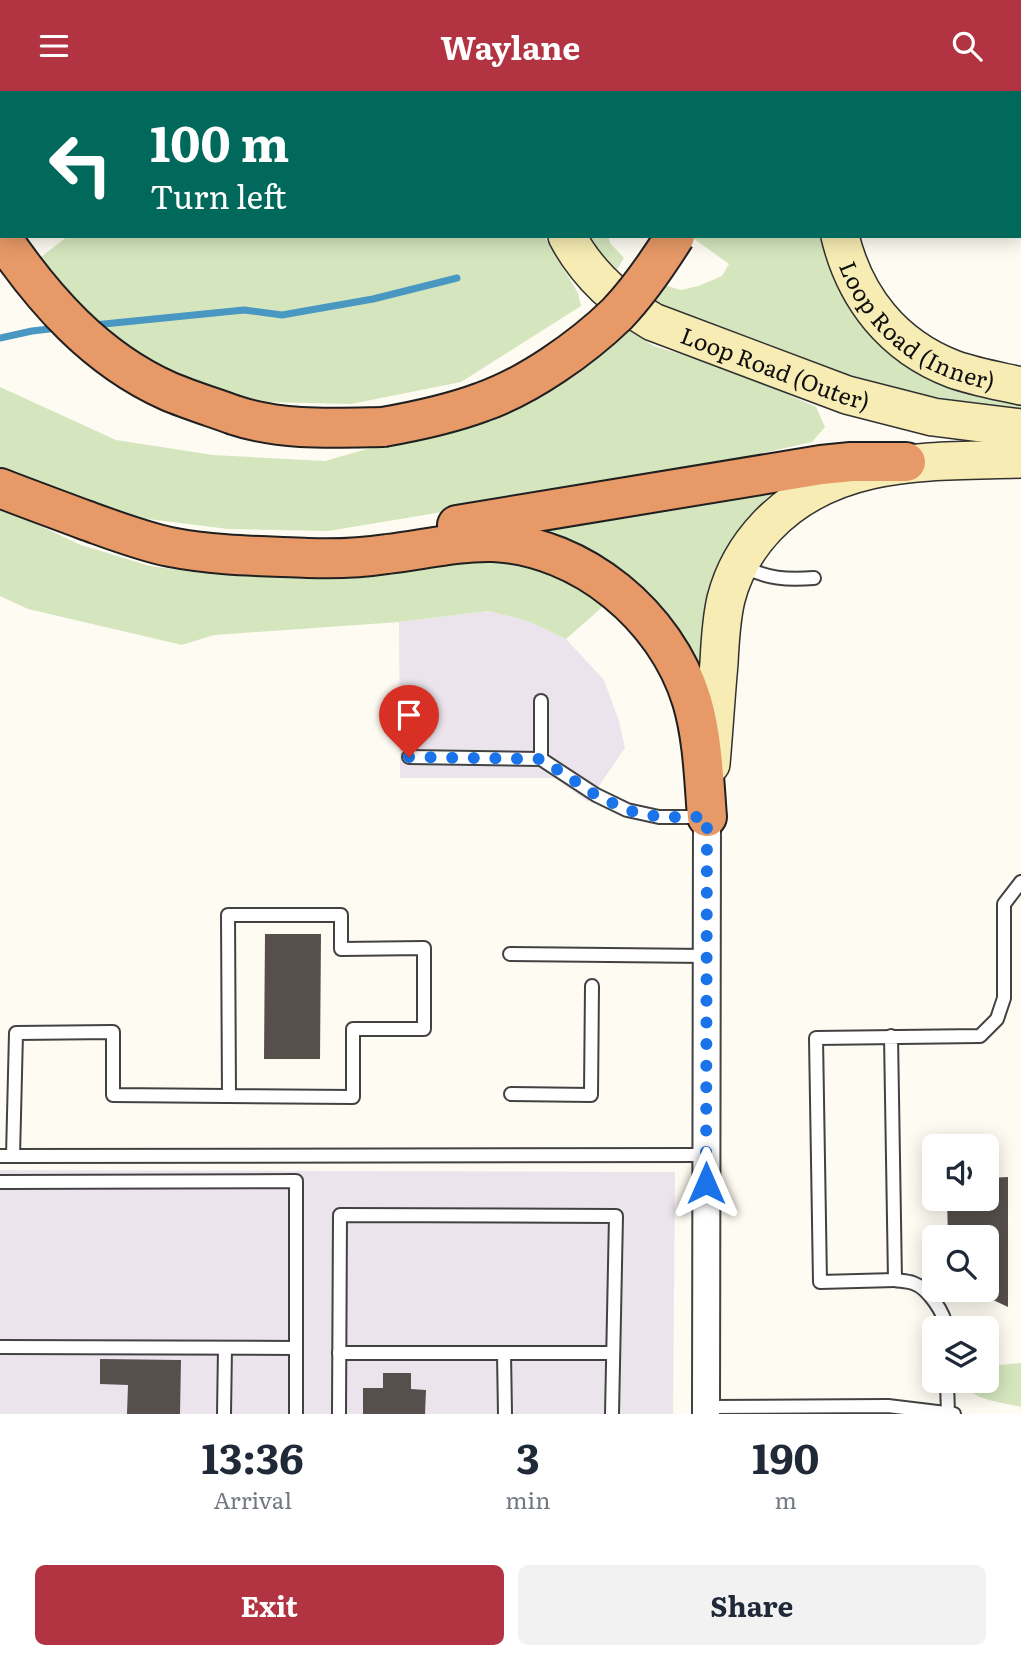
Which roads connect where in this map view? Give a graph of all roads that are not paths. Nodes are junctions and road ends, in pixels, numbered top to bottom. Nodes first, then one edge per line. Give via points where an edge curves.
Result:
1 (2, 238) edge
2 (568, 238) edge
3 (674, 238) edge
4 (842, 238) edge
5 (1021, 386) edge
6 (1021, 428) edge
7 (1021, 459) edge
8 (906, 462) junction
9 (0, 488) edge
10 (275, 556) junction
11 (740, 564) junction
12 (814, 578) dead end
13 (541, 701) dead end
14 (409, 757) dead end
15 (541, 759) junction
16 (707, 817) junction
17 (1021, 882) edge
18 (510, 954) dead end
19 (707, 956) junction
20 (592, 986) dead end
21 (891, 1036) junction
22 (511, 1094) dead end
23 (229, 1096) junction
24 (706, 1155) junction
25 (6, 1156) edge
26 (0, 1182) edge
27 (895, 1280) junction
28 (943, 1316) edge
29 (0, 1347) edge
30 (225, 1348) junction
31 (296, 1348) junction
32 (339, 1353) junction
33 (504, 1353) junction
34 (614, 1353) junction
35 (947, 1393) edge
36 (706, 1410) edge
37 (224, 1414) edge
38 (296, 1414) edge
39 (339, 1414) edge
40 (505, 1414) edge
41 (612, 1414) edge
42 (948, 1414) edge
43 (954, 1414) edge

1 - 3 highway, bridge via 49,302 133,372 168,391 246,419 312,429 383,427 434,417 485,401 527,380 580,346 618,313
2 - 6 main road, Loop Road (Outer) via 601,284 653,322 847,395 933,417
4 - 5 main road, Loop Road (Inner) via 860,292 913,349 956,370
7 - 8 main road
8 - 10 highway via 821,465
8 - 11 main road via 856,471 797,500 760,533
9 - 10 highway via 168,546
10 - 16 highway via 362,557 494,542 545,551 595,575 654,630 683,677 698,728
11 - 12 lane via 783,580
11 - 16 main road via 722,622
13 - 15 lane
14 - 15 lane
15 - 16 lane via 627,810 659,817
16 - 19 street
17 - 21 lane via 1004,904 1004,998 997,1019 980,1036
18 - 19 lane
19 - 24 street
20 - 22 lane via 591,1095
21 - 27 lane
21 - 27 lane via 816,1038 820,1282
23 - 23 lane via 228,915 341,915 341,949 424,948 424,1029 353,1029 353,1097
23 - 25 lane via 113,1095 113,1032 16,1033
24 - 25 lane
24 - 36 street
26 - 31 lane via 296,1181
27 - 28 lane via 916,1283
29 - 30 lane
30 - 31 lane
30 - 37 lane
31 - 38 lane
32 - 33 lane
32 - 34 lane via 340,1215 616,1216
32 - 39 lane
33 - 34 lane
33 - 40 lane
34 - 41 lane
35 - 42 lane
36 - 42 lane via 888,1406
42 - 43 lane

